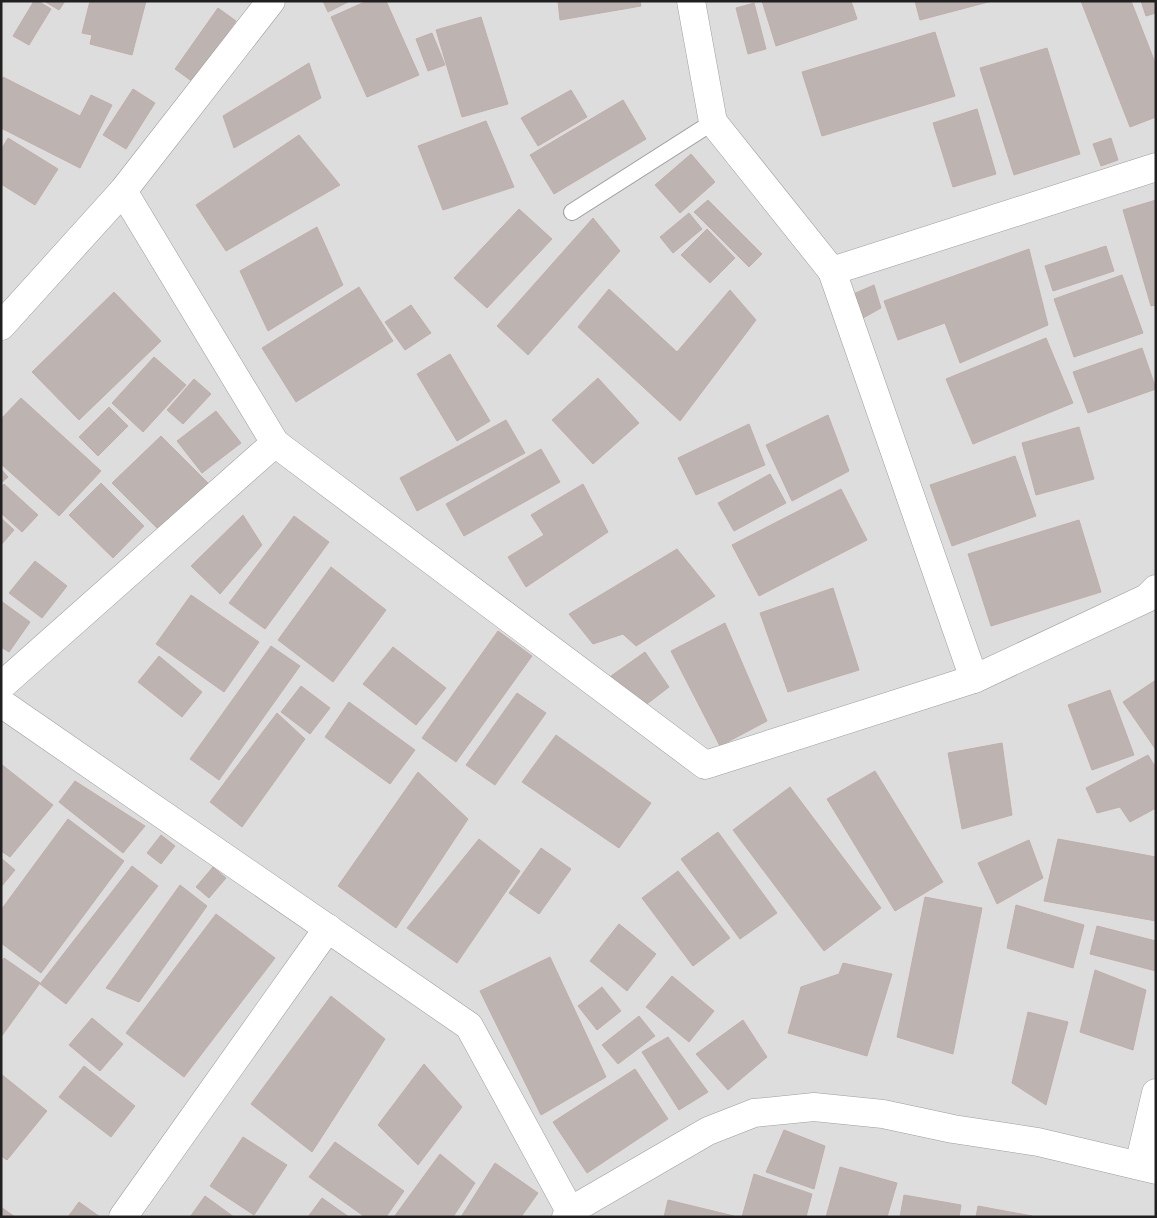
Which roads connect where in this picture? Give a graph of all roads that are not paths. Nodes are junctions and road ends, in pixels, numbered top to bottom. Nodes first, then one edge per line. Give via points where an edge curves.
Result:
1 (272, 1) edge
2 (691, 1) edge
3 (713, 122) junction
4 (1156, 167) edge
5 (123, 191) junction
6 (572, 212) dead end
7 (832, 271) junction
8 (1, 326) edge
9 (275, 443) junction
10 (1156, 589) edge
11 (974, 679) junction
12 (1, 686) edge
13 (1, 703) edge
14 (328, 928) junction
15 (1156, 1093) edge
16 (1147, 1168) edge
17 (568, 1214) edge
18 (123, 1217) edge

1 - 5 street
2 - 3 street
3 - 6 lane
3 - 7 street
4 - 7 street
5 - 8 street
5 - 9 street
7 - 11 street
9 - 11 street via 705,765
9 - 12 street
10 - 11 street via 1147,598
13 - 14 street
14 - 17 street via 469,1026
14 - 18 street
15 - 16 street
16 - 17 street via 1038,1142 883,1114 814,1107 754,1114 708,1131

